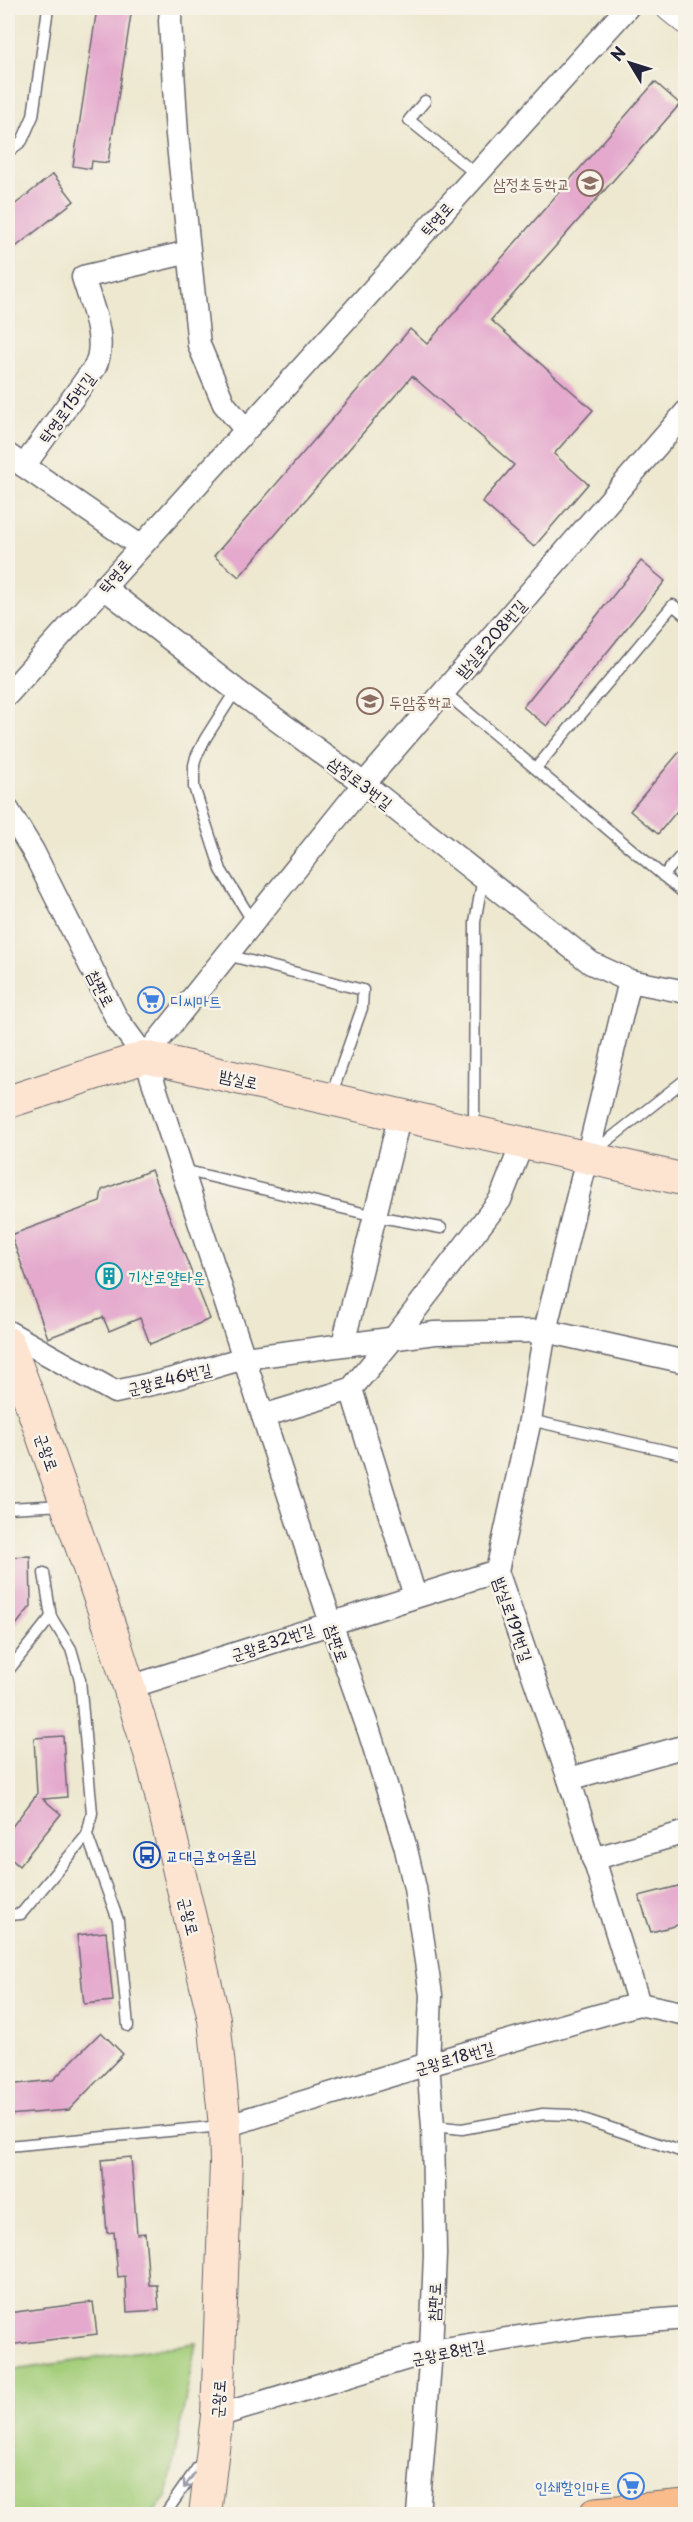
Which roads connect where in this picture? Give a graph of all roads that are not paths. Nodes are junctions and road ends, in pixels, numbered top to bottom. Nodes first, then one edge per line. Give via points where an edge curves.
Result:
1 (48, 8) edge
2 (627, 8) edge
3 (670, 8) edge
4 (171, 14) edge
5 (686, 21) edge
6 (424, 101) dead end
7 (8, 152) edge
8 (476, 174) junction
9 (189, 252) junction
10 (686, 412) edge
11 (245, 429) junction
12 (16, 461) edge
13 (140, 546) junction
14 (103, 587) junction
15 (686, 616) edge
16 (9, 688) edge
17 (236, 690) junction
18 (444, 692) junction
19 (536, 768) junction
20 (364, 784) junction
21 (8, 810) edge
22 (686, 850) edge
23 (663, 876) junction
24 (483, 878) junction
25 (686, 894) edge
26 (253, 922) junction
27 (227, 955) junction
28 (630, 981) junction
29 (686, 992) edge
30 (145, 1057) junction
31 (686, 1079) edge
32 (330, 1099) junction
33 (8, 1102) edge
34 (400, 1115) junction
35 (474, 1133) junction
36 (522, 1144) junction
37 (586, 1157) junction
38 (183, 1170) junction
39 (686, 1180) edge
40 (375, 1216) junction
41 (441, 1228) dead end
42 (545, 1331) junction
43 (393, 1338) junction
44 (343, 1344) junction
45 (9, 1345) edge
46 (244, 1358) junction
47 (686, 1362) edge
48 (351, 1389) junction
49 (263, 1416) junction
50 (530, 1420) junction
51 (683, 1454) edge
52 (66, 1505) junction
53 (8, 1508) edge
54 (497, 1571) junction
55 (44, 1573) dead end
56 (415, 1596) junction
57 (51, 1617) junction
58 (331, 1623) junction
59 (8, 1671) edge
60 (130, 1687) junction
61 (686, 1746) edge
62 (569, 1779) junction
63 (686, 1832) edge
64 (87, 1835) junction
65 (593, 1859) junction
66 (8, 1915) edge
67 (639, 2004) junction
68 (686, 2014) edge
69 (128, 2026) dead end
70 (428, 2064) junction
71 (225, 2126) junction
72 (433, 2126) junction
73 (8, 2146) edge
74 (686, 2153) edge
75 (686, 2318) edge
76 (431, 2351) junction
77 (215, 2431) junction
78 (686, 2506) edge
79 (165, 2514) edge
80 (205, 2514) edge
81 (418, 2514) edge
82 (596, 2514) edge

1 - 7 lane via 33,116 22,141
2 - 8 street, 탁영로
3 - 5 street
4 - 9 street via 177,135
6 - 8 lane via 409,120
8 - 11 street, 탁영로
9 - 11 street via 199,345 224,404
9 - 12 street, 탁영로15번길 via 83,277 101,355
10 - 18 street, 밤실로208번길
11 - 13 street, 탁영로
12 - 13 street, 탁영로15번길
13 - 14 street, 탁영로
14 - 16 street, 탁영로
14 - 17 street, 삼정로3번길
15 - 19 lane via 673,605
17 - 20 street, 삼정로3번길
17 - 26 lane via 196,757 194,788 221,870
18 - 19 lane
18 - 20 street, 밤실로208번길
19 - 23 lane
20 - 24 street, 삼정로3번길
20 - 26 street, 밤실로208번길
21 - 30 street, 참판로 via 33,851 117,1019
22 - 23 lane
23 - 25 lane
24 - 28 street, 삼정로3번길 via 591,963
24 - 35 lane via 475,922
26 - 27 street, 밤실로208번길
27 - 30 street, 밤실로208번길
27 - 32 lane via 363,990 362,1008
28 - 29 street, 삼정로3번길
28 - 37 street
30 - 32 main road, 밤실로
30 - 33 main road
30 - 38 street, 참판로
31 - 37 lane
32 - 34 main road, 밤실로
34 - 35 main road, 밤실로
34 - 40 street
35 - 36 main road, 밤실로
36 - 37 main road, 밤실로
36 - 43 street via 500,1200
37 - 39 main road, 밤실로
37 - 42 street, 밤실로191번길
38 - 40 lane
38 - 46 street, 참판로
40 - 41 lane
40 - 44 street
42 - 43 street, 군왕로46번길 via 435,1333
42 - 47 street, 군왕로46번길
42 - 50 street, 밤실로191번길
43 - 44 street, 군왕로46번길
43 - 48 street
44 - 46 street, 군왕로46번길
45 - 46 street, 군왕로46번길 via 115,1392
45 - 52 main road, 군왕로
46 - 49 street, 참판로
48 - 49 street
48 - 56 street
49 - 58 street, 참판로
50 - 51 lane
50 - 54 street, 밤실로191번길
52 - 53 lane
52 - 60 main road, 군왕로
54 - 56 street, 군왕로32번길
54 - 62 street, 밤실로191번길
55 - 57 lane
56 - 58 street, 군왕로32번길
57 - 59 lane
57 - 64 lane via 71,1649 80,1680 92,1813
58 - 60 street, 군왕로32번길
58 - 70 street, 참판로 via 369,1731 415,1888 431,1995
60 - 71 main road, 군왕로 via 154,1766 204,1977 213,2019
61 - 62 street
62 - 65 street, 밤실로191번길
63 - 65 street
64 - 66 lane via 21,1914
64 - 69 lane via 118,1920
65 - 67 street, 밤실로191번길
67 - 68 street, 군왕로18번길
67 - 70 street, 군왕로18번길
70 - 71 street, 군왕로18번길
70 - 72 street, 참판로
71 - 73 lane
71 - 77 main road, 군왕로
72 - 74 lane via 462,2129 543,2114 571,2115
72 - 76 street, 참판로 via 435,2255
75 - 76 street, 군왕로8번길 via 588,2326
76 - 77 street, 군왕로8번길
76 - 81 street, 참판로
77 -> 79 lane
77 - 80 main road, 군왕로
78 - 82 main road

